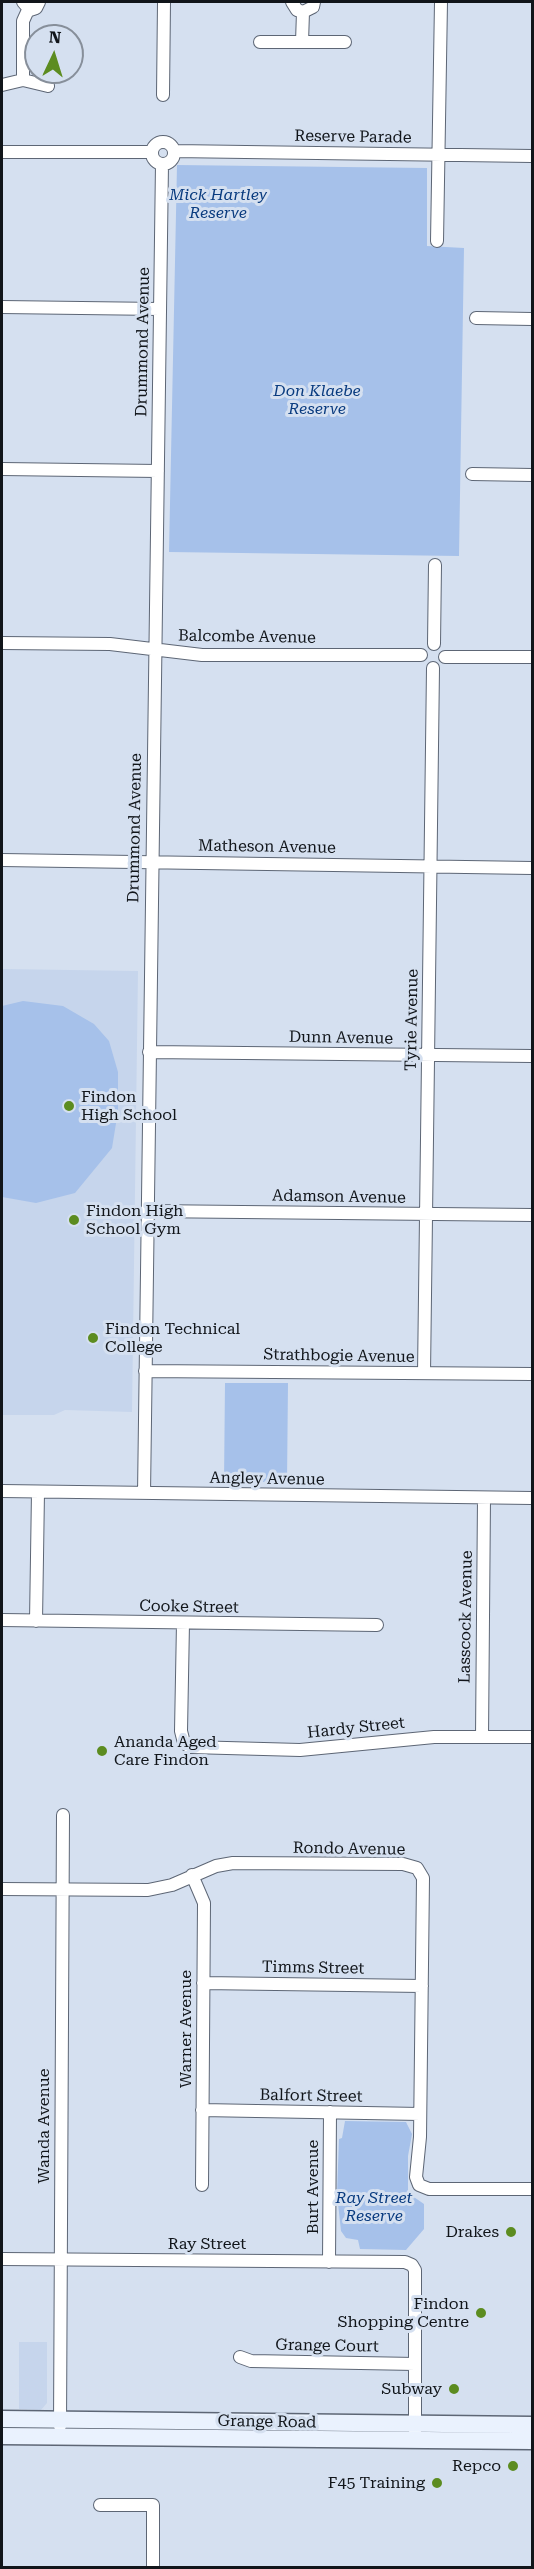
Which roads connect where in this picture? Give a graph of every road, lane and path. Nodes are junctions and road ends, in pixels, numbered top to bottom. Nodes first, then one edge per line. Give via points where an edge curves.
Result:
1 (39, 2) edge
2 (164, 2) edge
3 (292, 2) edge
4 (314, 2) edge
5 (441, 2) edge
6 (26, 6) edge
7 (303, 12) junction
8 (260, 42) dead end
9 (302, 42) junction
10 (345, 42) dead end
11 (23, 80) junction
12 (2, 85) edge
13 (48, 86) dead end
14 (163, 95) dead end
15 (174, 151) junction
16 (2, 152) edge
17 (151, 152) junction
18 (438, 155) junction
19 (532, 156) edge
20 (162, 164) junction
21 (437, 241) dead end
22 (2, 307) edge
23 (160, 309) junction
24 (476, 318) dead end
25 (532, 319) edge
26 (2, 469) edge
27 (158, 471) junction
28 (472, 474) dead end
29 (532, 475) edge
30 (435, 565) dead end
31 (2, 643) edge
32 (434, 644) junction
33 (155, 650) junction
34 (421, 656) junction
35 (445, 657) junction
36 (532, 657) edge
37 (433, 668) junction
38 (2, 860) edge
39 (151, 862) junction
40 (430, 866) junction
41 (532, 868) edge
42 (149, 1052) junction
43 (428, 1056) junction
44 (532, 1056) edge
45 (146, 1211) junction
46 (426, 1214) junction
47 (532, 1215) edge
48 (145, 1371) junction
49 (424, 1373) junction
50 (532, 1374) edge
51 (2, 1491) edge
52 (38, 1492) junction
53 (144, 1493) junction
54 (484, 1498) junction
55 (532, 1498) edge
56 (2, 1620) edge
57 (36, 1621) junction
58 (183, 1623) junction
59 (377, 1625) dead end
60 (482, 1737) junction
61 (532, 1737) edge
62 (63, 1815) dead end
63 (192, 1875) junction
64 (2, 1889) edge
65 (62, 1890) junction
66 (203, 1983) junction
67 (422, 1986) junction
68 (202, 2110) junction
69 (330, 2112) junction
70 (420, 2115) junction
71 (202, 2185) dead end
72 (532, 2189) edge
73 (2, 2259) edge
74 (59, 2260) junction
75 (329, 2262) junction
76 (240, 2357) dead end
77 (416, 2364) junction
78 (2, 2420) edge
79 (60, 2428) junction
80 (415, 2432) junction
81 (531, 2435) edge
82 (2, 2436) edge
83 (100, 2505) dead end
84 (153, 2568) edge

1 - 6 street via 33,10
2 - 14 street
3 - 7 street
4 - 7 street via 313,7
5 - 18 street
6 - 11 street
7 - 9 street
8 - 9 street
9 - 10 street
11 - 12 street
11 - 13 street
15 - 17 street via 170,143 159,142
15 - 18 street, Reserve Parade
15 - 20 street via 171,160
16 - 17 street
17 - 20 street
18 - 19 street, Reserve Parade
18 - 21 street
20 - 23 street, Drummond Avenue
22 - 23 street
23 - 27 street, Drummond Avenue
24 - 25 street
26 - 27 street
27 - 33 street, Drummond Avenue
28 - 29 street
30 - 32 street
31 - 33 street, Balcombe Avenue via 110,644
32 - 34 street via 427,646
32 - 35 street via 441,647
33 - 34 street, Balcombe Avenue via 202,655
33 - 39 street, Drummond Avenue
34 - 37 street via 426,666
35 - 36 street
35 - 37 street via 443,663
37 - 40 street, Tyrie Avenue
38 - 39 street, Matheson Avenue
39 - 40 street, Matheson Avenue
39 - 42 street, Drummond Avenue
40 - 41 street, Matheson Avenue
40 - 43 street, Tyrie Avenue
42 - 43 street, Dunn Avenue
42 - 45 street, Drummond Avenue
43 - 44 street, Dunn Avenue
43 - 46 street, Tyrie Avenue
45 - 46 street, Adamson Avenue
45 - 48 street, Drummond Avenue
46 - 47 street, Adamson Avenue
46 - 49 street, Tyrie Avenue
48 - 49 street, Strathbogie Avenue
48 - 53 street, Drummond Avenue
49 - 50 street, Strathbogie Avenue
51 - 52 street, Angley Avenue
52 - 53 street, Angley Avenue
52 - 57 street
53 - 54 street, Angley Avenue
54 - 55 street, Angley Avenue
54 - 60 street, Lasscock Avenue
56 - 57 street, Cooke Street
57 - 58 street, Cooke Street
58 - 59 street, Cooke Street
58 - 60 street, Hardy Street via 181,1731 184,1743 198,1749 300,1750 434,1737
60 - 61 street, Hardy Street
62 - 65 street, Wanda Avenue
63 - 65 street, Rondo Avenue via 172,1885 148,1890
63 - 66 street, Warner Avenue via 204,1903
63 - 67 street, Rondo Avenue via 233,1863 403,1864 417,1868 423,1878
64 - 65 street, Rondo Avenue
65 - 74 street, Wanda Avenue
66 - 67 street, Timms Street
66 - 68 street, Warner Avenue
67 - 70 street, Rondo Avenue
68 - 69 street, Balfort Street
68 - 71 street, Warner Avenue
69 - 70 street, Balfort Street
69 - 75 street, Burt Avenue
70 - 72 street, Rondo Avenue via 416,2156 419,2185 429,2189
73 - 74 street, Ray Street
74 - 75 street, Ray Street
74 - 79 street, Wanda Avenue
75 - 77 street, Ray Street via 412,2265
76 - 77 street, Grange Court via 251,2361
77 - 80 street
78 - 79 main road, Grange Road
79 - 80 main road, Grange Road
79 - 82 main road, Grange Road
80 - 81 main road, Grange Road
83 - 84 street via 153,2505

